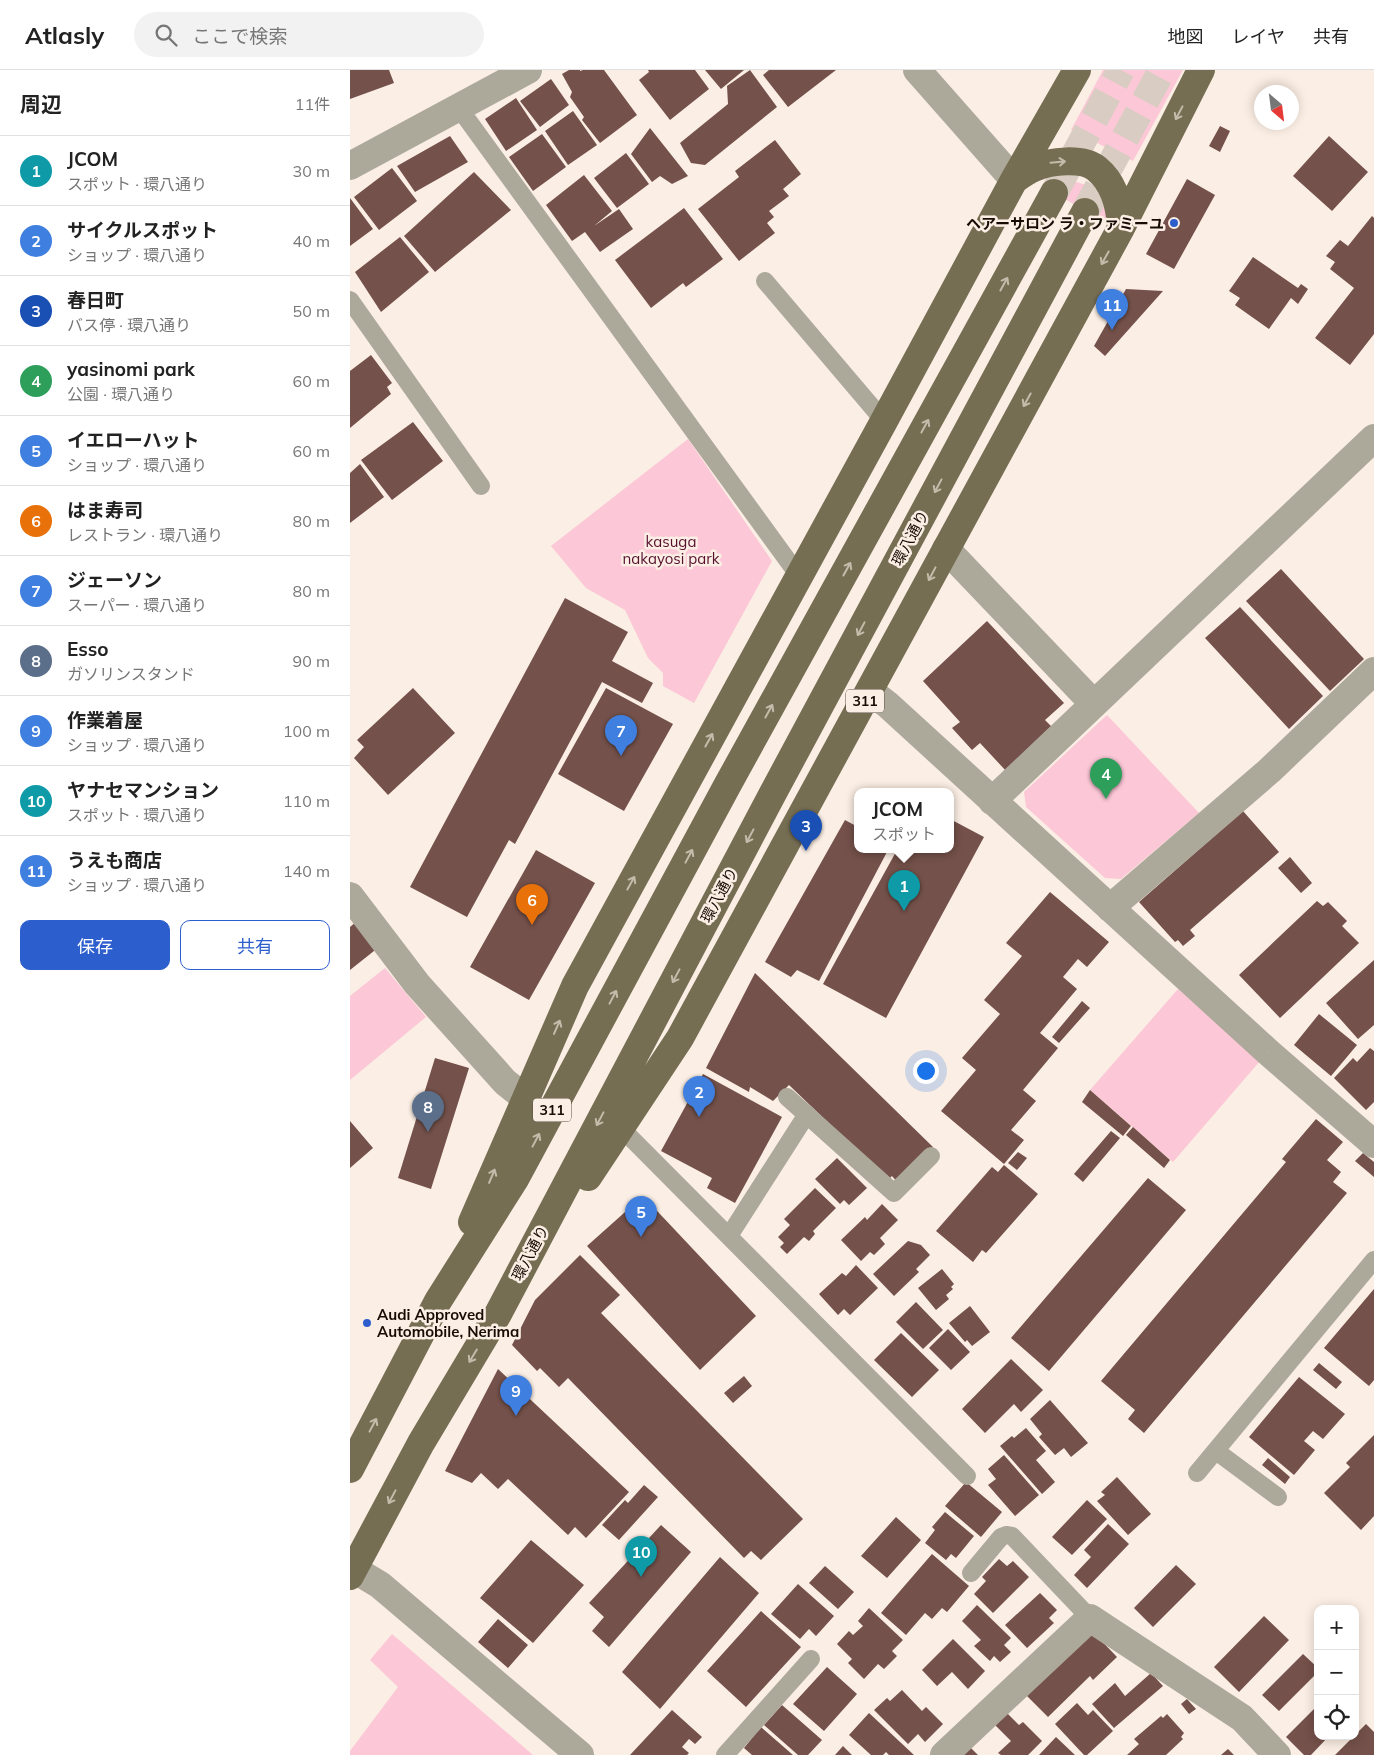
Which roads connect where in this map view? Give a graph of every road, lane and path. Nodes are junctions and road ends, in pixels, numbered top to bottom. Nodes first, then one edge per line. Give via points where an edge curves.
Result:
1 (528, 70) edge
2 (918, 70) edge
3 (1076, 70) edge
4 (1201, 70) edge
5 (459, 108) junction
6 (350, 166) edge
7 (1014, 180) junction
8 (1054, 193) tunnel mouth
9 (1086, 212) tunnel mouth
10 (1121, 228) junction
11 (765, 281) dead end
12 (350, 300) edge
13 (884, 421) junction
14 (1374, 438) edge
15 (481, 486) dead end
16 (946, 549) junction
17 (799, 576) junction
18 (1374, 671) edge
19 (870, 691) junction
20 (1094, 704) junction
21 (992, 801) junction
22 (350, 896) edge
23 (1110, 908) junction
24 (787, 1097) dead end
25 (525, 1098) junction
26 (807, 1114) junction
27 (620, 1127) junction
28 (1370, 1134) edge
29 (930, 1156) dead end
30 (729, 1236) junction
31 (1374, 1260) edge
32 (438, 1302) junction
33 (498, 1314) junction
34 (1216, 1451) junction
35 (350, 1469) edge
36 (1197, 1473) dead end
37 (966, 1476) dead end
38 (1278, 1497) dead end
39 (351, 1571) edge
40 (971, 1573) dead end
41 (1090, 1618) junction
42 (811, 1659) dead end
43 (580, 1755) edge
44 (724, 1755) edge
45 (944, 1755) edge
46 (1278, 1755) edge

1 - 5 street
2 - 7 street
3 - 7 main road, 311
4 -> 10 main road, 311
5 - 6 street
5 - 17 lane
7 -> 10 main road via 1033,168 1053,162 1075,161 1096,167 1108,180 1114,194 1120,209
7 - 13 main road, 311
32 -> 8 main road, 311 via 514,1180
9 -> 33 main road, 環八通り / 311 via 772,793
10 -> 16 main road, 311
11 - 13 lane
12 - 15 lane
13 - 17 main road, 311
14 - 20 street
16 -> 19 main road, 311
16 - 20 street
25 -> 17 main road, 311 via 575,986
18 - 23 street via 1269,771
19 - 21 street
19 - 27 main road, 311 via 680,1038
20 - 21 street
21 - 23 street
22 - 25 street via 417,984 505,1082
23 - 28 street via 1268,1052
24 - 26 lane
32 -> 25 main road, 311
26 - 29 lane via 894,1193
26 - 30 lane
27 - 30 lane
27 - 33 main road, 311
30 - 37 lane
31 - 34 lane
35 -> 32 main road, 311
33 -> 39 main road, 環八通り / 311 via 421,1443
34 - 36 lane
34 - 38 lane
39 - 43 street via 380,1585
40 - 41 lane via 1001,1537 1012,1536
41 - 45 street
41 - 46 street via 1242,1718
42 - 44 lane

